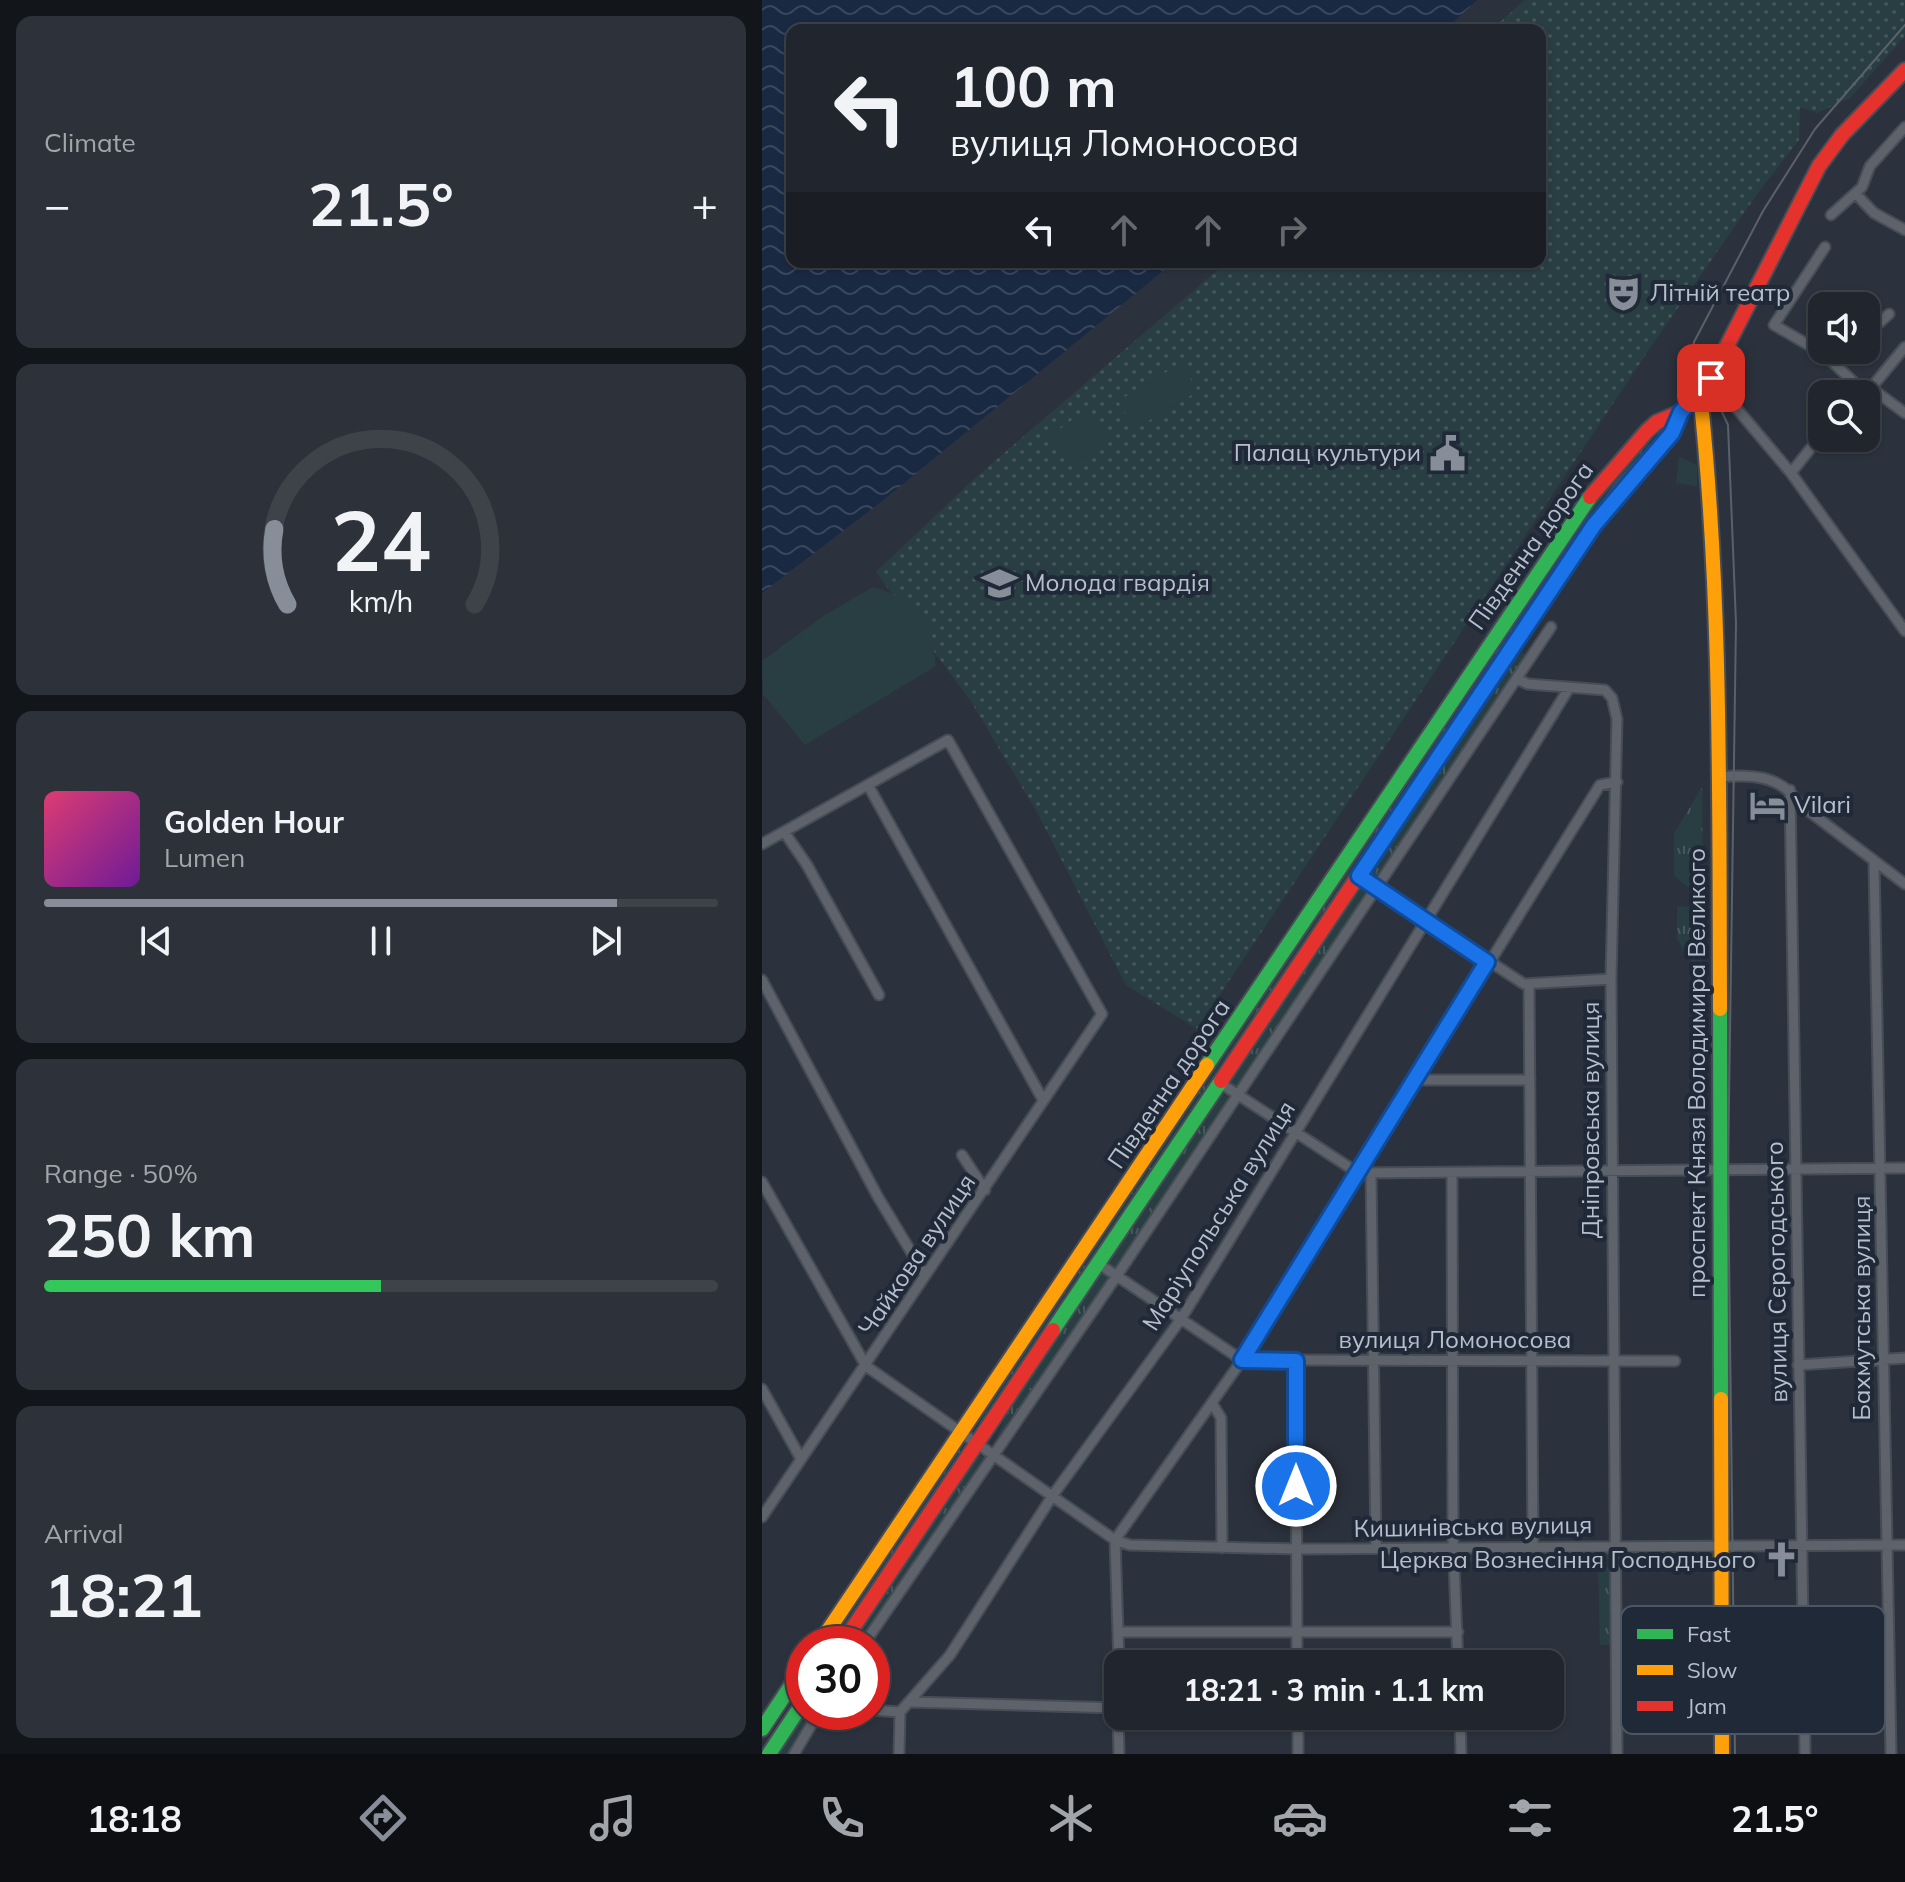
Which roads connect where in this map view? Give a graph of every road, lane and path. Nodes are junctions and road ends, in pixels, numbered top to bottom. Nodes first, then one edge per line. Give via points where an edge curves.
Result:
1 (1905, 70) edge
2 (1905, 127) edge
3 (1856, 194) junction
4 (1831, 215) dead end
5 (1905, 230) edge
6 (1825, 247) dead end
7 (1889, 314) dead end
8 (1880, 322) edge
9 (1905, 347) edge
10 (1837, 365) joint
11 (1711, 378) junction
12 (1852, 380) edge
13 (1872, 380) edge
14 (1700, 393) junction
15 (1880, 400) edge
16 (1681, 412) junction
17 (1905, 413) edge
18 (1808, 452) edge
19 (1791, 473) junction
20 (1551, 627) dead end
21 (1905, 631) edge
22 (1517, 679) junction
23 (1569, 688) junction
24 (1444, 712) junction
25 (1462, 724) junction
26 (1719, 777) junction
27 (1617, 782) junction
28 (868, 785) junction
29 (1790, 790) junction
30 (785, 833) junction
31 (762, 844) edge
32 (1874, 862) junction
33 (1359, 876) junction
34 (1905, 884) edge
35 (1379, 888) junction
36 (1426, 921) junction
37 (1487, 962) junction
38 (1611, 979) junction
39 (762, 980) edge
40 (1529, 984) junction
41 (879, 995) dead end
42 (1414, 1080) junction
43 (1530, 1080) junction
44 (1220, 1083) junction
45 (1237, 1095) junction
46 (1043, 1100) junction
47 (1295, 1133) junction
48 (962, 1155) dead end
49 (1796, 1168) junction
50 (1881, 1168) junction
51 (1905, 1168) edge
52 (1719, 1169) junction
53 (1612, 1170) junction
54 (1530, 1171) junction
55 (1358, 1173) junction
56 (1371, 1173) junction
57 (1452, 1173) junction
58 (762, 1182) edge
59 (985, 1190) junction
60 (1096, 1262) junction
61 (925, 1275) junction
62 (1116, 1277) junction
63 (1181, 1319) junction
64 (1905, 1358) edge
65 (1612, 1359) junction
66 (1881, 1359) junction
67 (1242, 1360) junction
68 (1453, 1360) junction
69 (1531, 1360) junction
70 (1296, 1361) junction
71 (1375, 1361) junction
72 (1675, 1361) dead end
73 (1798, 1365) junction
74 (866, 1366) junction
75 (762, 1389) edge
76 (1212, 1403) junction
77 (963, 1432) junction
78 (977, 1442) junction
79 (993, 1454) junction
80 (801, 1459) junction
81 (1053, 1495) junction
82 (762, 1517) edge
83 (1115, 1540) junction
84 (1720, 1544) junction
85 (1801, 1545) junction
86 (1885, 1545) junction
87 (1905, 1545) edge
88 (1613, 1546) junction
89 (1222, 1548) junction
90 (1376, 1548) junction
91 (1456, 1548) junction
92 (1533, 1548) junction
93 (1297, 1549) junction
94 (1721, 1606) edge
95 (1802, 1606) edge
96 (831, 1626) edge
97 (854, 1626) edge
98 (876, 1626) edge
99 (1119, 1632) junction
100 (1458, 1632) junction
101 (1297, 1633) junction
102 (1119, 1650) edge
103 (1297, 1650) edge
104 (1458, 1650) edge
105 (786, 1693) edge
106 (911, 1702) junction
107 (1104, 1708) edge
108 (890, 1711) edge
109 (900, 1712) junction
110 (786, 1728) edge
111 (762, 1729) edge
112 (808, 1730) edge
113 (1118, 1730) edge
114 (1298, 1730) edge
115 (1460, 1730) edge
116 (1722, 1734) edge
117 (1805, 1734) edge
118 (769, 1754) edge
119 (794, 1754) edge
120 (899, 1754) edge
121 (1119, 1754) edge
122 (1298, 1754) edge
123 (1461, 1754) edge
124 (1617, 1754) edge
125 (1722, 1754) edge
126 (1805, 1754) edge
127 (1891, 1754) edge

1 - 11 main road via 1819,166
2 - 3 street via 1870,166
3 - 4 street
3 - 5 street via 1874,213
6 - 10 street via 1774,325
7 - 8 street
9 - 13 street
10 - 12 street
11 - 14 main road
11 - 19 street
14 - 16 main road
14 - 26 main road, проспект Князя Володимира Великого via 1712,506
15 - 17 street
16 - 24 main road, Південна дорога via 1647,431 1579,510
16 - 25 main road, Південна дорога via 1672,433 1581,544
18 - 19 street
19 - 21 street
20 - 22 street
22 - 23 street
22 - 35 street
23 - 27 street, Дніпровська вулиця via 1601,689 1611,695
23 - 36 street, Маріупольська вулиця
24 - 25 main road
24 - 77 main road, Південна дорога
25 - 33 main road, Південна дорога
26 - 29 street via 1761,777
26 - 52 main road, проспект Князя Володимира Великого
27 - 37 street via 1600,785
27 - 38 street, Дніпровська вулиця
28 - 30 street
28 - 46 street
28 - 46 street, Чайкова вулиця via 948,740 1102,1014
29 - 32 street via 1798,803
29 - 49 street, вулиця Сєрогодського
30 - 31 street
30 - 41 street
32 - 34 street
32 - 50 street, Бахмутська вулиця
33 - 35 street
33 - 44 main road, Південна дорога
35 - 36 street
35 - 45 street
36 - 37 street
36 - 47 street, Маріупольська вулиця
37 - 40 street
37 - 42 street
38 - 40 street
38 - 53 street, Дніпровська вулиця
39 - 61 street
40 - 43 street
42 - 43 street
42 - 55 street
43 - 54 street
44 - 45 street
44 - 60 main road, Південна дорога
45 - 47 street
45 - 62 street
46 - 59 street, Чайкова вулиця
47 - 55 street
47 - 63 street, Маріупольська вулиця
48 - 59 street
49 - 50 street
49 - 52 street
49 - 73 street, вулиця Сєрогодського
50 - 51 street
50 - 66 street, Бахмутська вулиця
52 - 53 street
52 - 84 main road, проспект Князя Володимира Великого
53 - 54 street
53 - 65 street, Дніпровська вулиця
54 - 57 street
54 - 69 street
55 - 56 street
55 - 67 street
56 - 57 street
56 - 71 street
57 - 68 street
58 - 74 street
59 - 61 street, Чайкова вулиця
60 - 62 street
60 - 78 main road, Південна дорога
61 - 74 street, Чайкова вулиця
62 - 63 street
62 - 79 street
63 - 67 street
63 - 81 street, Маріупольська вулиця
64 - 66 street
65 - 69 street, вулиця Ломоносова
65 - 72 street, вулиця Ломоносова
65 - 88 street, Дніпровська вулиця
66 - 73 street
66 - 86 street, Бахмутська вулиця
67 - 70 street, вулиця Ломоносова
67 - 76 street
68 - 69 street, вулиця Ломоносова
68 - 71 street, вулиця Ломоносова
68 - 91 street
69 - 92 street
70 - 71 street, вулиця Ломоносова
70 - 93 street
71 - 90 street
73 - 85 street, вулиця Сєрогодського
74 - 77 street, Кишинівська вулиця
74 - 80 street, Чайкова вулиця
75 - 80 street
76 - 83 street
76 - 89 street via 1221,1418
77 - 78 street, Кишинівська вулиця
77 - 96 main road, Південна дорога
78 - 79 street, Кишинівська вулиця
78 - 97 main road, Південна дорога
79 - 81 street, Кишинівська вулиця
79 - 98 street
80 - 82 street, Чайкова вулиця
81 - 83 street, Кишинівська вулиця
81 - 106 street, Маріупольська вулиця via 950,1655
83 - 89 street, Кишинівська вулиця via 1143,1548
83 - 99 street
84 - 85 street, Кишинівська вулиця
84 - 88 street, Кишинівська вулиця
84 - 94 main road, проспект Князя Володимира Великого
85 - 86 street, Кишинівська вулиця
85 - 95 street, вулиця Сєрогодського
86 - 87 street, Кишинівська вулиця
86 - 127 street, Бахмутська вулиця
88 - 92 street, Кишинівська вулиця
88 - 124 street, Дніпровська вулиця
89 - 93 street, Кишинівська вулиця
90 - 91 street, Кишинівська вулиця
90 - 93 street, Кишинівська вулиця
91 - 92 street, Кишинівська вулиця
91 - 100 street
93 - 101 street
99 - 101 street
99 - 102 street
100 - 101 street
100 - 104 street
101 - 103 street
105 - 111 main road
106 - 107 street
106 - 109 street, Маріупольська вулиця
108 - 109 street
109 - 120 street
110 - 118 main road
112 - 119 street
113 - 121 street
114 - 122 street
115 - 123 street
116 - 125 main road, проспект Князя Володимира Великого
117 - 126 street, вулиця Сєрогодського

